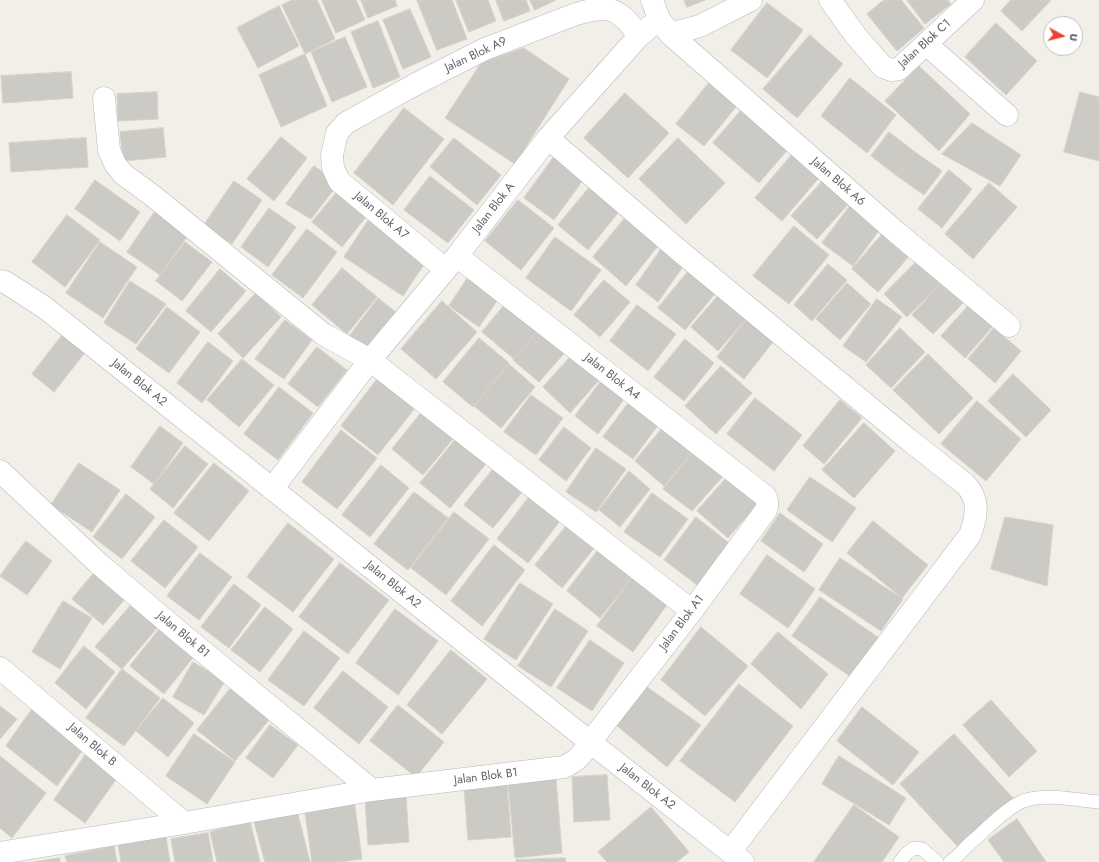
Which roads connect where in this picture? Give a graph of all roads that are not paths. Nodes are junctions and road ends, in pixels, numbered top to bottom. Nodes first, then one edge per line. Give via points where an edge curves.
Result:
1 (751, 0) edge
2 (830, 0) edge
3 (973, 0) edge
4 (661, 18) edge
5 (638, 36) junction
6 (926, 44) junction
7 (104, 98) dead end
8 (1007, 115) dead end
9 (548, 138) junction
10 (332, 154) joint
11 (451, 263) junction
12 (0, 281) edge
13 (1010, 326) dead end
14 (370, 360) junction
15 (0, 471) edge
16 (272, 489) junction
17 (767, 500) joint
18 (692, 611) junction
19 (0, 668) edge
20 (590, 742) junction
21 (372, 790) junction
22 (1099, 802) edge
23 (184, 824) junction
24 (0, 853) edge
25 (737, 857) edge
26 (900, 862) edge
27 (937, 862) edge
28 (950, 862) edge

1 - 4 street, Jalan Blok A via 692,28
2 - 6 street, Jalan Blok C1 via 856,36 884,67 899,69
3 - 6 street, Jalan Blok C1
4 - 5 street, Jalan Blok A
4 - 13 street, Jalan Blok A6 via 896,232
5 - 9 street, Jalan Blok A
5 - 10 street, Jalan Blok A9 via 622,15 602,9 589,10 485,49 346,123 337,133
6 - 8 street
7 - 14 street via 109,150 123,174 323,334
9 - 11 street, Jalan Blok A
9 - 25 street via 682,253 965,484 974,496 975,521 970,535
10 - 11 street, Jalan Blok A7 via 333,168 339,181
11 - 14 street, Jalan Blok A
11 - 17 street, Jalan Blok A4
12 - 16 street, Jalan Blok A2 via 44,307
14 - 16 street, Jalan Blok A
14 - 18 street
15 - 21 street, Jalan Blok B1 via 104,568
16 - 20 street, Jalan Blok A2
17 - 18 street, Jalan Blok A1 via 766,510
18 - 20 street, Jalan Blok A1
19 - 23 street, Jalan Blok B
20 - 21 street, Jalan Blok B1 via 581,757 564,767
20 - 25 street, Jalan Blok A2
21 - 23 street, Jalan Blok B1
22 - 28 lane via 1044,797 1022,802 984,830
23 - 24 street, Jalan Blok B1
26 - 27 lane via 914,848 922,849

